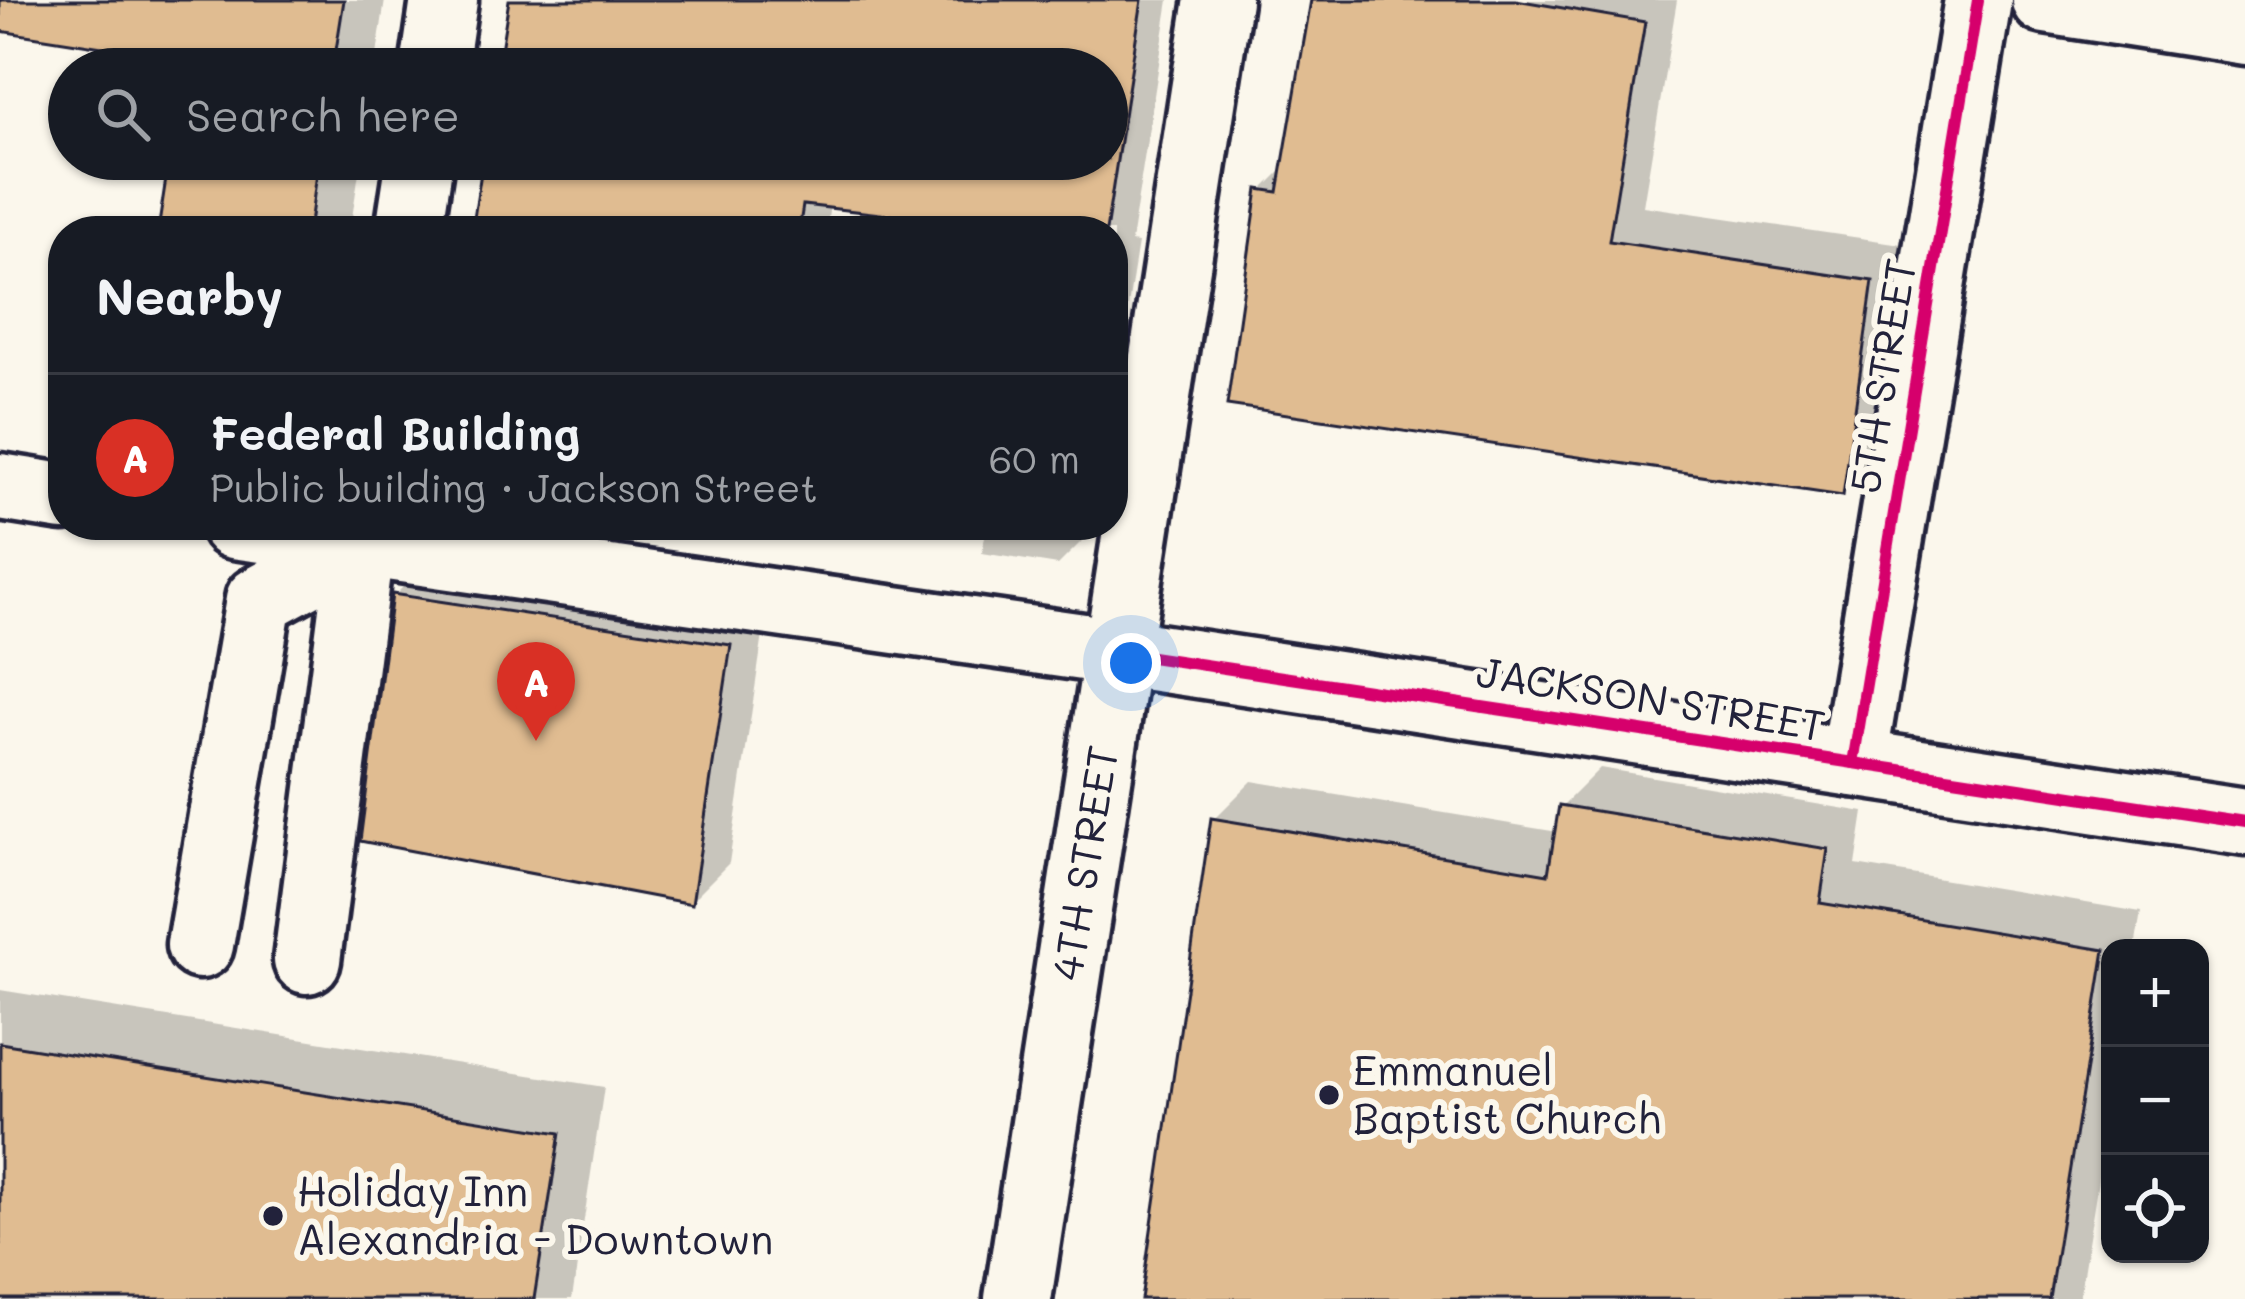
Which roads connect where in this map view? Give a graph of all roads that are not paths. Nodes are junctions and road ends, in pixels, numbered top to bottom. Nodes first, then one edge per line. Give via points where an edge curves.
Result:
1 (444, 0) edge
2 (1218, 0) edge
3 (1978, 0) edge
4 (2044, 0) edge
5 (2245, 31) edge
6 (437, 48) edge
7 (417, 180) edge
8 (411, 216) edge
9 (0, 487) edge
10 (48, 495) edge
11 (353, 540) edge
12 (360, 540) edge
13 (393, 540) edge
14 (1118, 652) junction
15 (1853, 763) junction
16 (2245, 822) edge
17 (200, 945) dead end
18 (307, 960) dead end
19 (1018, 1299) edge

1 - 6 main road
2 - 14 main road, 4TH STREET
3 - 15 main road, 5TH STREET
4 - 5 main road
7 - 8 main road
9 - 10 main road
11 - 17 main road via 259,600
12 - 18 main road
13 - 14 main road, JACKSON STREET
14 - 15 main road, JACKSON STREET
14 - 19 main road, 4TH STREET
15 - 16 main road, JACKSON STREET

